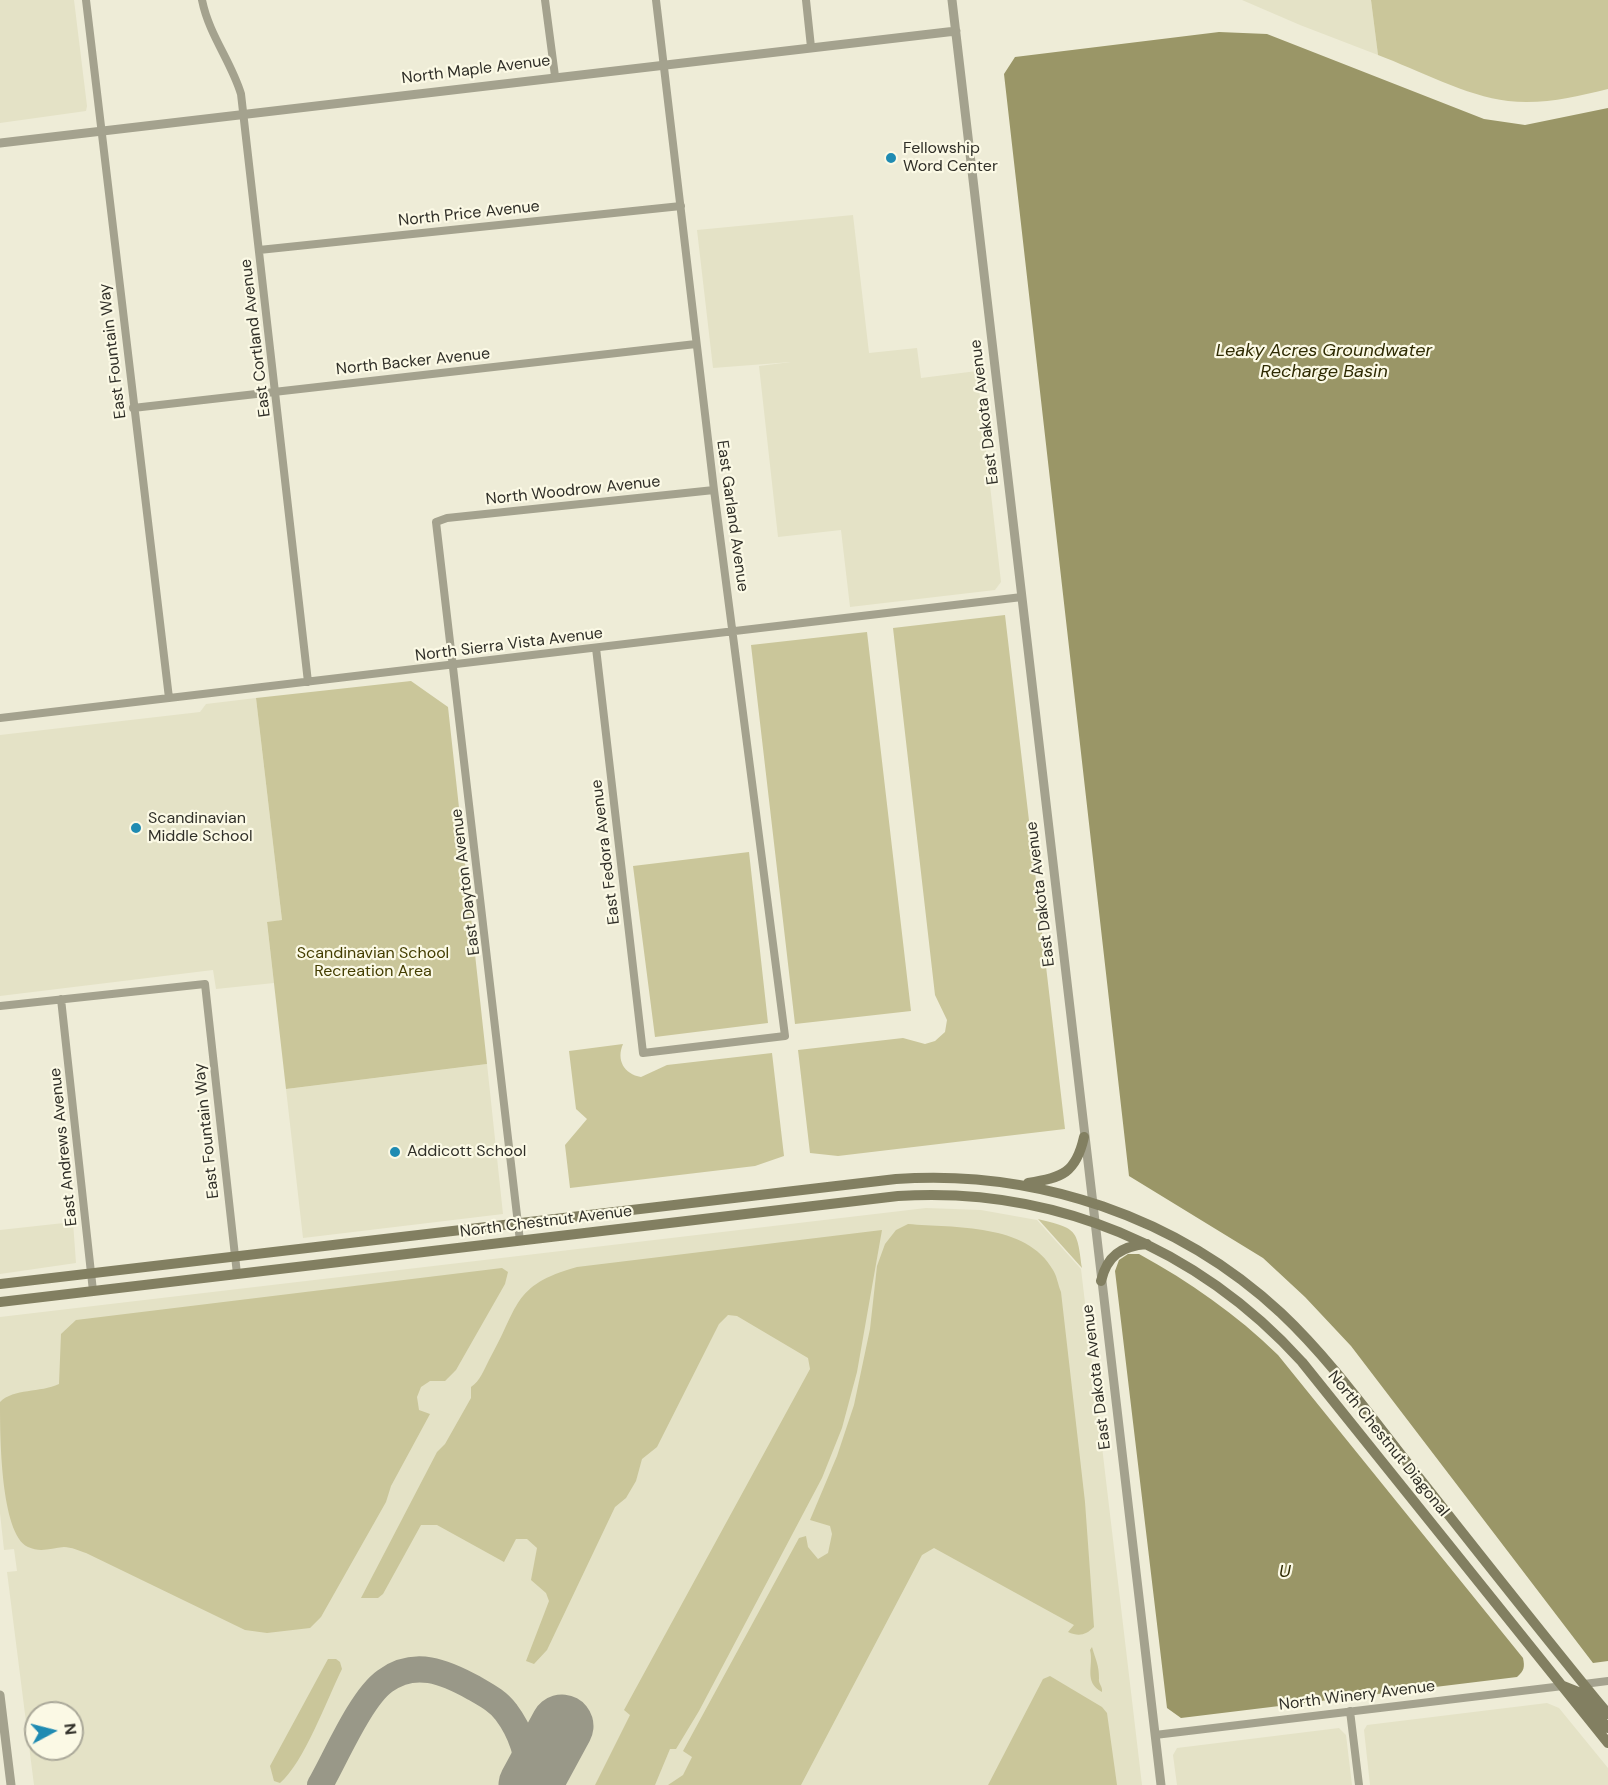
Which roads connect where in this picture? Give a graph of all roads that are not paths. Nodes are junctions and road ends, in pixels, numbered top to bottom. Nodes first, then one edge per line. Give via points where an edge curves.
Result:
1 (86, 0) edge
2 (202, 0) edge
3 (545, 0) edge
4 (656, 0) edge
5 (806, 0) edge
6 (952, 0) edge
7 (956, 31) junction
8 (811, 47) junction
9 (664, 65) junction
10 (555, 76) junction
11 (243, 113) junction
12 (101, 130) junction
13 (0, 143) edge
14 (681, 206) junction
15 (259, 250) junction
16 (696, 344) junction
17 (276, 391) junction
18 (133, 408) junction
19 (714, 489) junction
20 (436, 522) joint
21 (1022, 597) junction
22 (734, 632) junction
23 (596, 648) junction
24 (454, 665) junction
25 (308, 682) junction
26 (169, 698) junction
27 (0, 718) edge
28 (61, 999) junction
29 (0, 1006) edge
30 (643, 1053) joint
31 (1084, 1137) junction
32 (1021, 1184) junction
33 (802, 1189) junction
34 (1092, 1202) junction
35 (804, 1206) junction
36 (1094, 1221) junction
37 (518, 1223) junction
38 (520, 1240) junction
39 (1147, 1244) junction
40 (234, 1257) junction
41 (91, 1273) junction
42 (237, 1274) junction
43 (1101, 1281) junction
44 (0, 1284) edge
45 (93, 1291) junction
46 (0, 1302) edge
47 (1608, 1681) edge
48 (1584, 1684) junction
49 (1563, 1686) junction
50 (0, 1695) edge
51 (1350, 1711) junction
52 (1608, 1714) edge
53 (1608, 1728) edge
54 (1155, 1735) junction
55 (1608, 1743) edge
56 (11, 1785) edge
57 (1161, 1785) edge
58 (1359, 1785) edge

1 - 12 street, East Fountain Way
2 - 11 street, East Cortland Avenue via 210,31 237,80
3 - 10 street
4 - 9 street, East Garland Avenue
5 - 8 street
6 - 7 street, East Dakota Avenue
7 - 8 street, North Maple Avenue
7 - 21 street, East Dakota Avenue
8 - 9 street, North Maple Avenue
9 - 10 street, North Maple Avenue
9 - 14 street, East Garland Avenue
10 - 11 street, North Maple Avenue
11 - 12 street, North Maple Avenue
11 - 15 street, East Cortland Avenue
12 - 13 street, North Maple Avenue
12 - 18 street, East Fountain Way
14 - 15 street, North Price Avenue
14 - 16 street, East Garland Avenue
15 - 17 street, East Cortland Avenue
16 - 17 street, North Backer Avenue
16 - 19 street, East Garland Avenue
17 - 18 street, North Backer Avenue
17 - 25 street, East Cortland Avenue
18 - 26 street, East Fountain Way
19 - 20 street, North Woodrow Avenue
19 - 22 street, East Garland Avenue
20 - 24 street, East Dayton Avenue
21 - 22 street, North Sierra Vista Avenue
21 - 31 street, East Dakota Avenue
22 - 23 street, North Sierra Vista Avenue
22 - 30 street, East Garland Avenue via 784,1036
23 - 24 street, North Sierra Vista Avenue
23 - 30 street, East Fedora Avenue
24 - 25 street, North Sierra Vista Avenue
24 - 37 street, East Dayton Avenue
25 - 26 street, North Sierra Vista Avenue
26 - 27 street, North Sierra Vista Avenue
28 - 29 street
28 - 40 street, East Fountain Way via 205,984
28 - 41 street, East Andrews Avenue
31 - 32 main road via 1068,1171 1054,1179
31 - 34 street, East Dakota Avenue
32 - 33 main road, North Chestnut Avenue via 925,1177
32 - 34 main road, North Chestnut Avenue
33 - 35 main road
33 - 37 main road, North Chestnut Avenue
34 - 36 street, East Dakota Avenue
34 - 48 main road, North Chestnut Diagonal via 1183,1243 1230,1272 1281,1313 1339,1378
35 - 36 main road, North Chestnut Avenue via 898,1196 954,1195 1032,1204
35 - 38 main road, North Chestnut Avenue
36 - 39 main road, North Chestnut Diagonal
36 - 43 street, East Dakota Avenue
37 - 38 street, East Dayton Avenue
37 - 40 main road, North Chestnut Avenue
38 - 42 main road, North Chestnut Avenue
39 - 43 main road via 1121,1249 1107,1264
39 - 49 main road, North Chestnut Diagonal via 1224,1290 1288,1346
40 - 41 main road, North Chestnut Avenue
40 - 42 street, East Fountain Way
41 - 44 main road, North Chestnut Avenue
41 - 45 street, East Andrews Avenue
42 - 45 main road, North Chestnut Avenue
43 - 54 street, East Dakota Avenue
45 - 46 main road, North Chestnut Avenue
47 - 48 street
48 - 52 main road, North Chestnut Diagonal
49 - 51 street, North Winery Avenue
49 - 53 main road via 1578,1692
49 - 55 main road, North Chestnut Diagonal
50 - 56 street
51 - 54 street, North Winery Avenue
51 - 58 street
54 - 57 street, East Dakota Avenue

